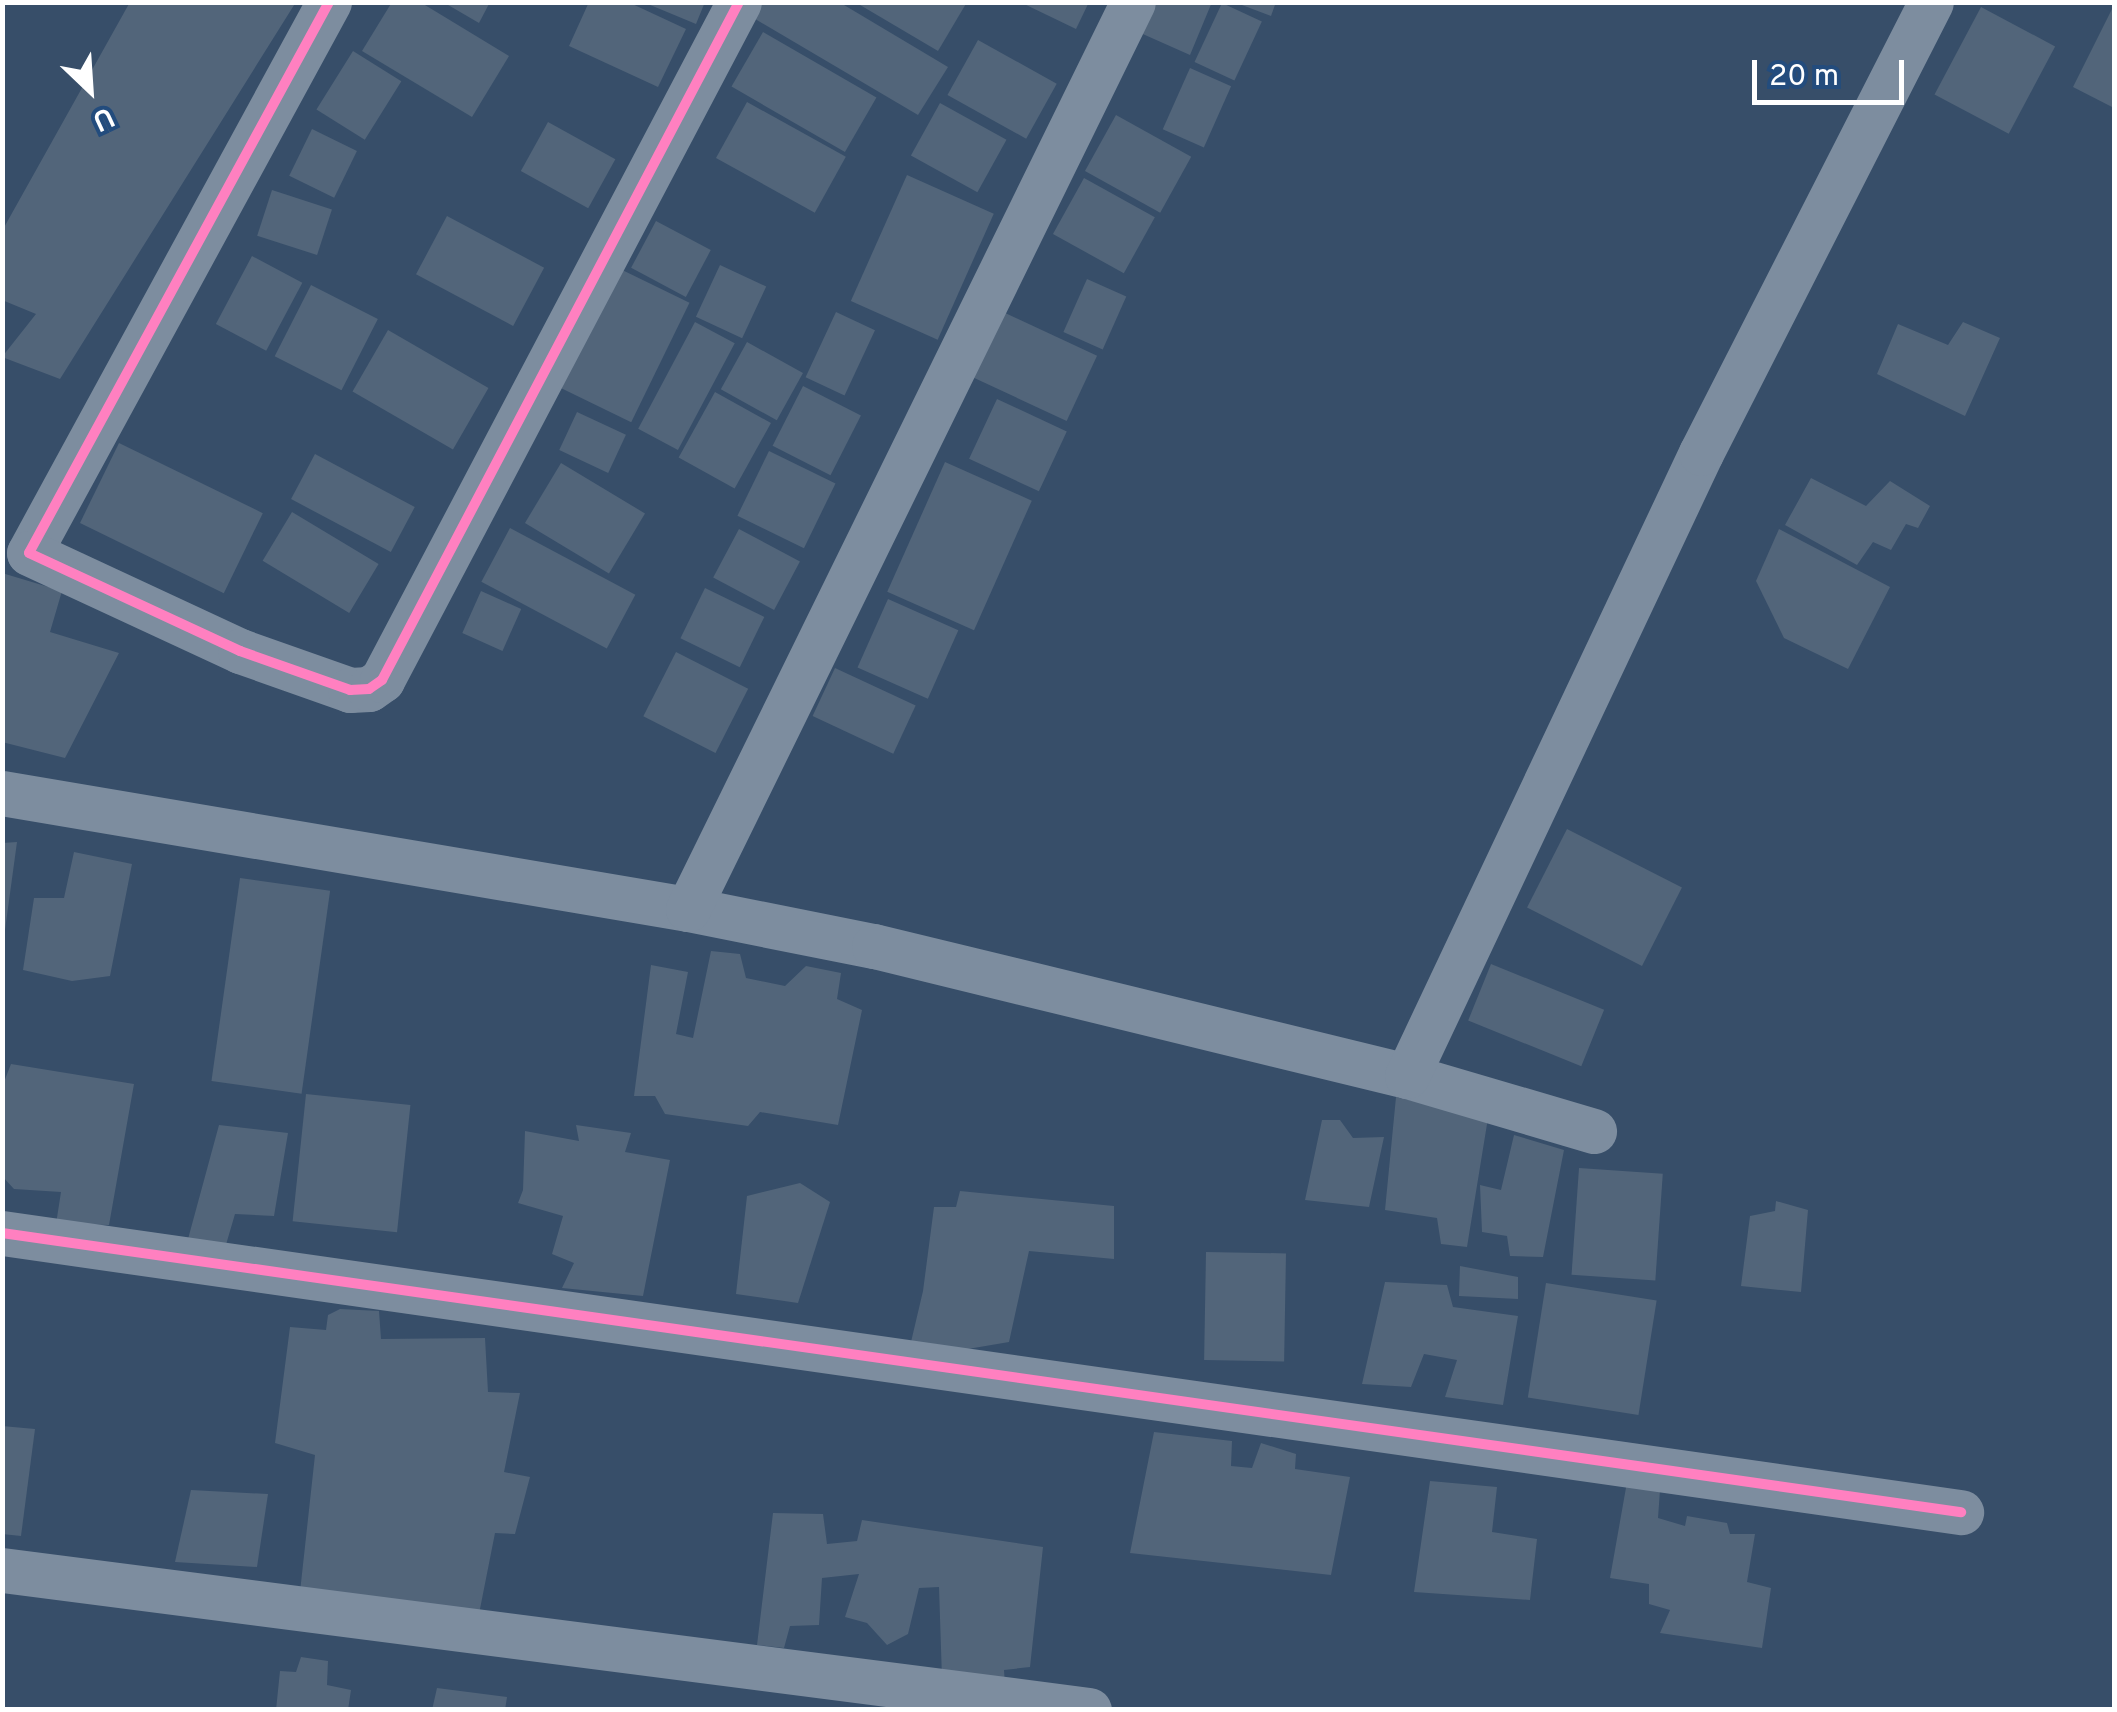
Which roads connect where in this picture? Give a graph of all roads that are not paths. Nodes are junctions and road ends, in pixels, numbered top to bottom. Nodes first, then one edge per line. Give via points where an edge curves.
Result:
1 (328, 2) edge
2 (739, 2) edge
3 (1133, 2) edge
4 (1931, 2) edge
5 (2, 793) edge
6 (688, 908) junction
7 (1407, 1076) junction
8 (1594, 1131) dead end
9 (2, 1233) edge
10 (1961, 1512) dead end
11 (2, 1570) edge
12 (1089, 1710) edge

1 - 2 street via 29,554 240,650 350,690 369,690 382,680
3 - 6 street
4 - 7 street via 1701,453
5 - 6 street
6 - 7 street via 874,946
7 - 8 street
9 - 10 street
11 - 12 street

